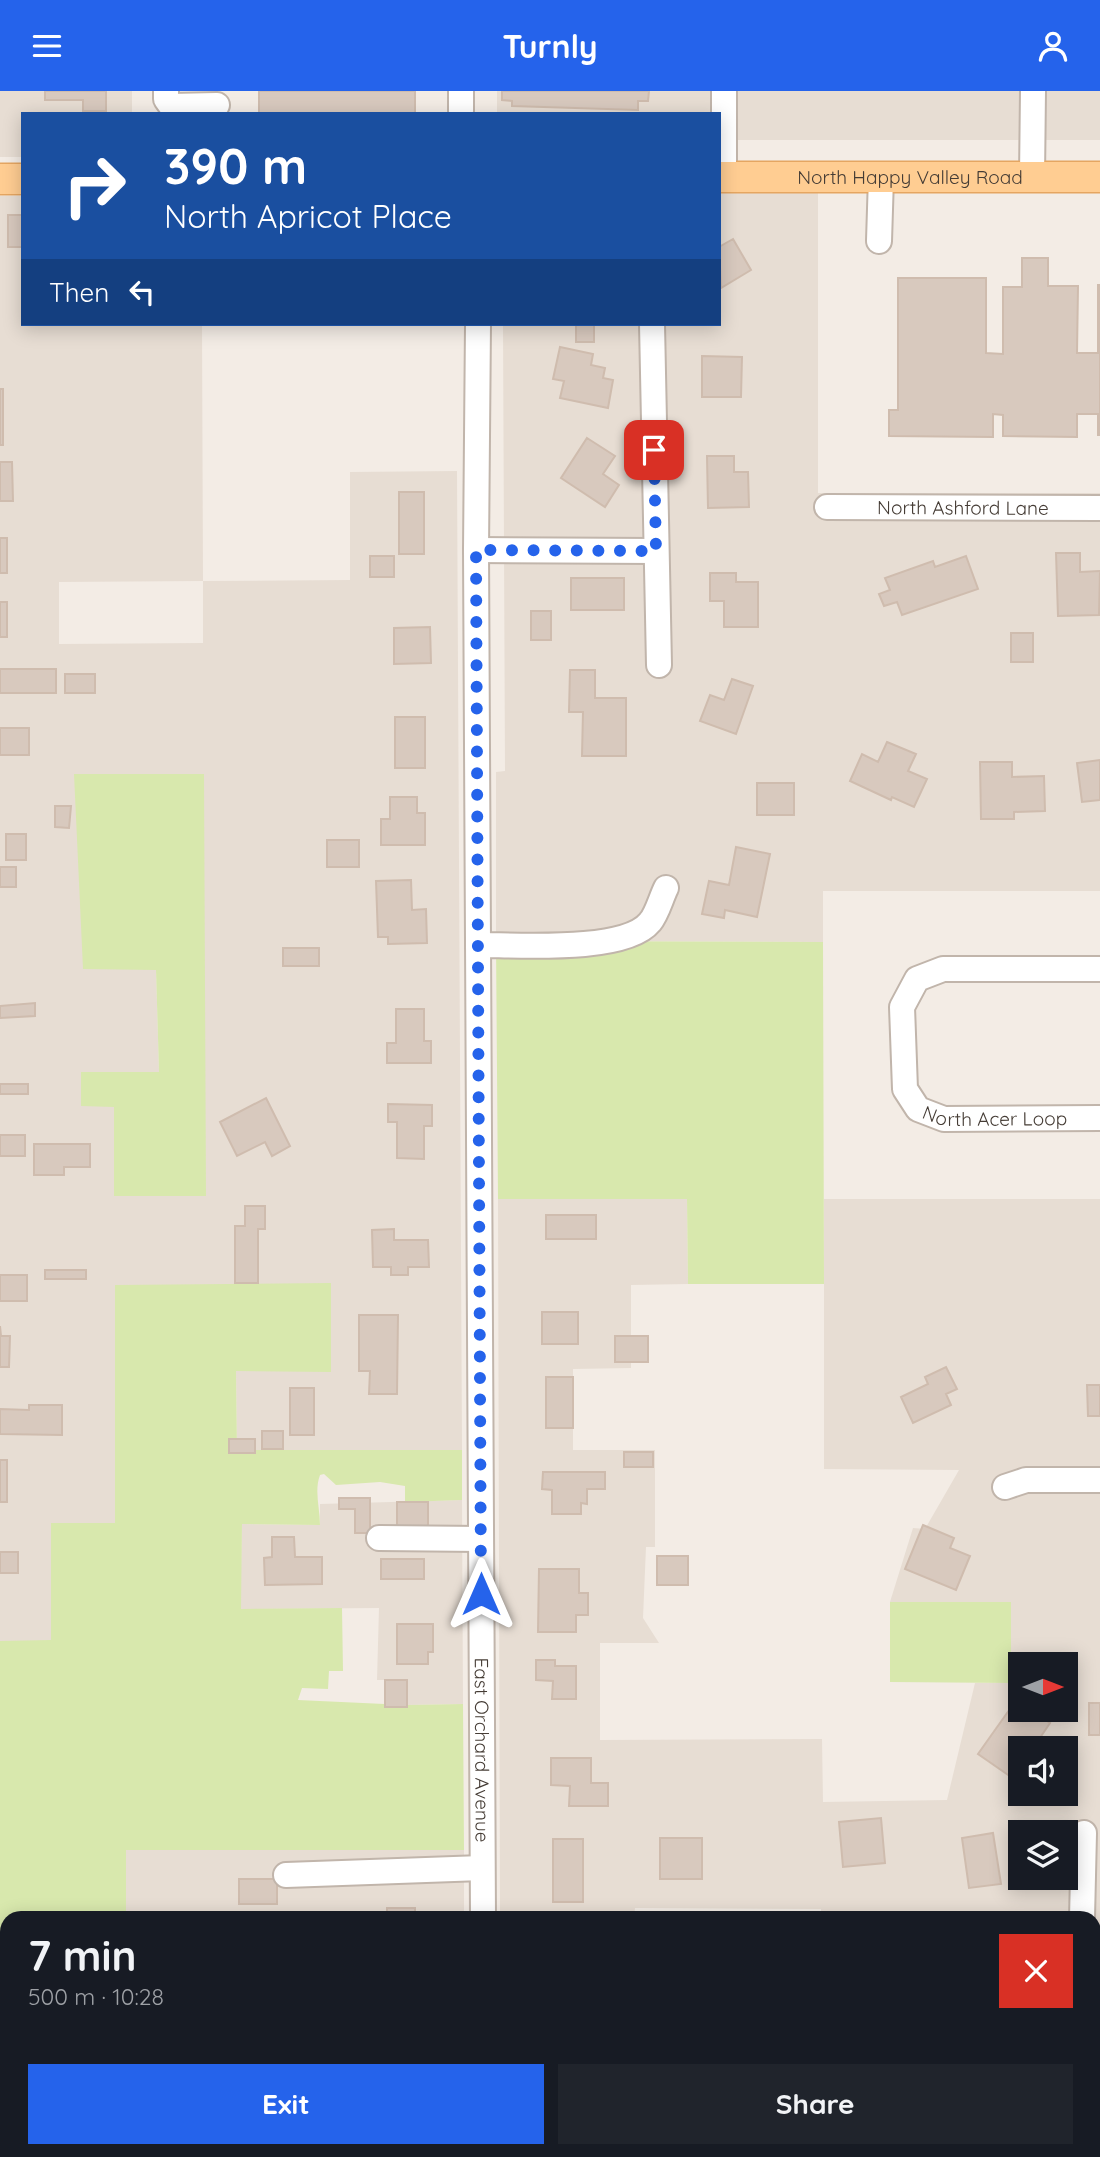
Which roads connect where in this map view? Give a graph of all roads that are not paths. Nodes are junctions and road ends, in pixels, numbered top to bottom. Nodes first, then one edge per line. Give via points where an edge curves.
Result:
1 (166, 91) edge
2 (724, 91) edge
3 (1033, 91) edge
4 (217, 103) edge
5 (722, 177) edge
6 (881, 177) junction
7 (1032, 177) junction
8 (1100, 177) edge
9 (0, 179) edge
10 (21, 179) edge
11 (879, 241) dead end
12 (478, 326) edge
13 (652, 326) edge
14 (827, 507) dead end
15 (1100, 508) edge
16 (476, 550) junction
17 (656, 551) junction
18 (659, 665) dead end
19 (666, 888) dead end
20 (478, 945) junction
21 (1100, 969) edge
22 (1100, 1118) edge
23 (1100, 1480) edge
24 (1005, 1487) dead end
25 (379, 1538) dead end
26 (481, 1539) junction
27 (1084, 1833) dead end
28 (482, 1868) junction
29 (286, 1875) dead end
30 (483, 1911) edge
31 (1082, 1911) edge

1 - 4 street via 172,106
2 - 5 street
3 - 7 street
5 - 6 main road, North Happy Valley Road
6 - 7 main road, North Happy Valley Road
6 - 11 street
7 - 8 main road, North Happy Valley Road
9 - 10 main road
12 - 16 street, East Orchard Avenue
13 - 17 street
14 - 15 street, North Ashford Lane
16 - 17 street
16 - 20 street, East Orchard Avenue
17 - 18 street
19 - 20 street via 650,922 626,938 573,945
20 - 26 street, East Orchard Avenue
21 - 22 street, North Acer Loop via 943,969 917,979 902,1007 905,1089 918,1109 944,1119
23 - 24 street via 1026,1480
25 - 26 street
26 - 28 street, East Orchard Avenue
27 - 31 street
28 - 29 street
28 - 30 street, East Orchard Avenue

